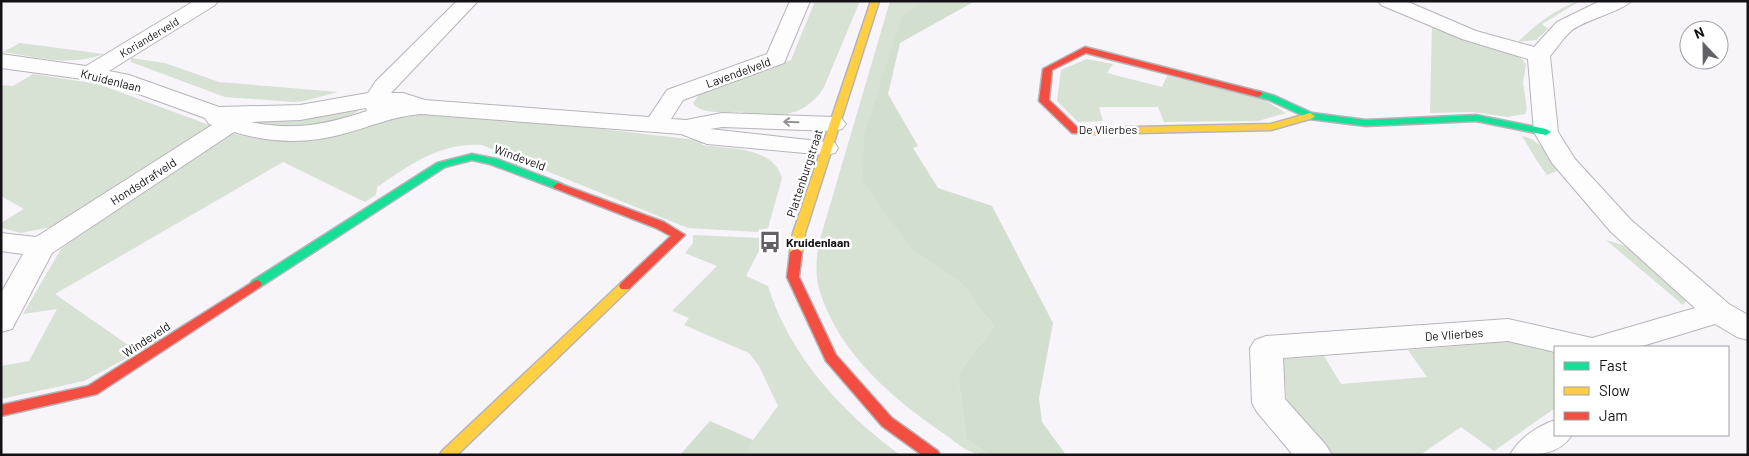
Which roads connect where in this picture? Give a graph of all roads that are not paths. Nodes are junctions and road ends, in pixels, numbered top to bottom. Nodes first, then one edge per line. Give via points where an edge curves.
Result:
1 (208, 1) edge
2 (468, 1) edge
3 (800, 1) edge
4 (875, 1) edge
5 (1388, 1) edge
6 (1621, 1) edge
7 (1539, 56) junction
8 (1, 61) edge
9 (90, 73) junction
10 (378, 106) junction
11 (1310, 116) junction
12 (230, 118) junction
13 (656, 124) junction
14 (834, 124) junction
15 (686, 127) junction
16 (1546, 132) junction
17 (826, 148) junction
18 (1, 242) edge
19 (41, 247) junction
20 (1718, 312) junction
21 (1, 321) edge
22 (1748, 329) edge
23 (1579, 346) edge
24 (1605, 346) edge
25 (1, 411) edge
26 (1554, 435) edge
27 (446, 455) edge
28 (933, 455) edge
29 (1314, 455) edge
30 (1528, 455) edge

1 - 9 street, Korianderveld
2 - 10 street via 384,86
3 - 13 street, Lavendelveld via 776,58 674,95
4 - 14 street, Plattenburgstraat
5 - 7 street via 1468,35
6 - 7 street via 1564,26
7 - 16 street
8 - 9 street, Kruidenlaan
9 - 12 street, Kruidenlaan via 121,80
10 - 12 street, Kruidenlaan via 336,128 307,134 245,130
10 - 13 street, Kruidenlaan
11 - 11 street, De Vlierbes via 1272,98 1084,50 1048,69 1044,101 1075,131 1271,128
11 - 16 street, De Vlierbes via 1366,123 1476,118
12 - 19 street, Hondsdrafveld
13 - 15 street, Kruidenlaan
14 -> 15 street, Kruidenlaan via 722,120
14 - 17 street, Plattenburgstraat
15 - 17 street, Kruidenlaan via 707,137
16 - 20 street via 1565,163 1621,226
17 - 28 street, Plattenburgstraat via 799,233 793,277 831,358 887,422
18 - 19 street
19 - 21 street, Hondsdrafveld
20 - 22 street
20 - 24 street
23 - 29 street, De Vlierbes via 1508,330 1266,348 1269,403
25 - 27 street, Windeveld via 92,390 441,165 472,157 493,161 679,235
26 - 30 street

